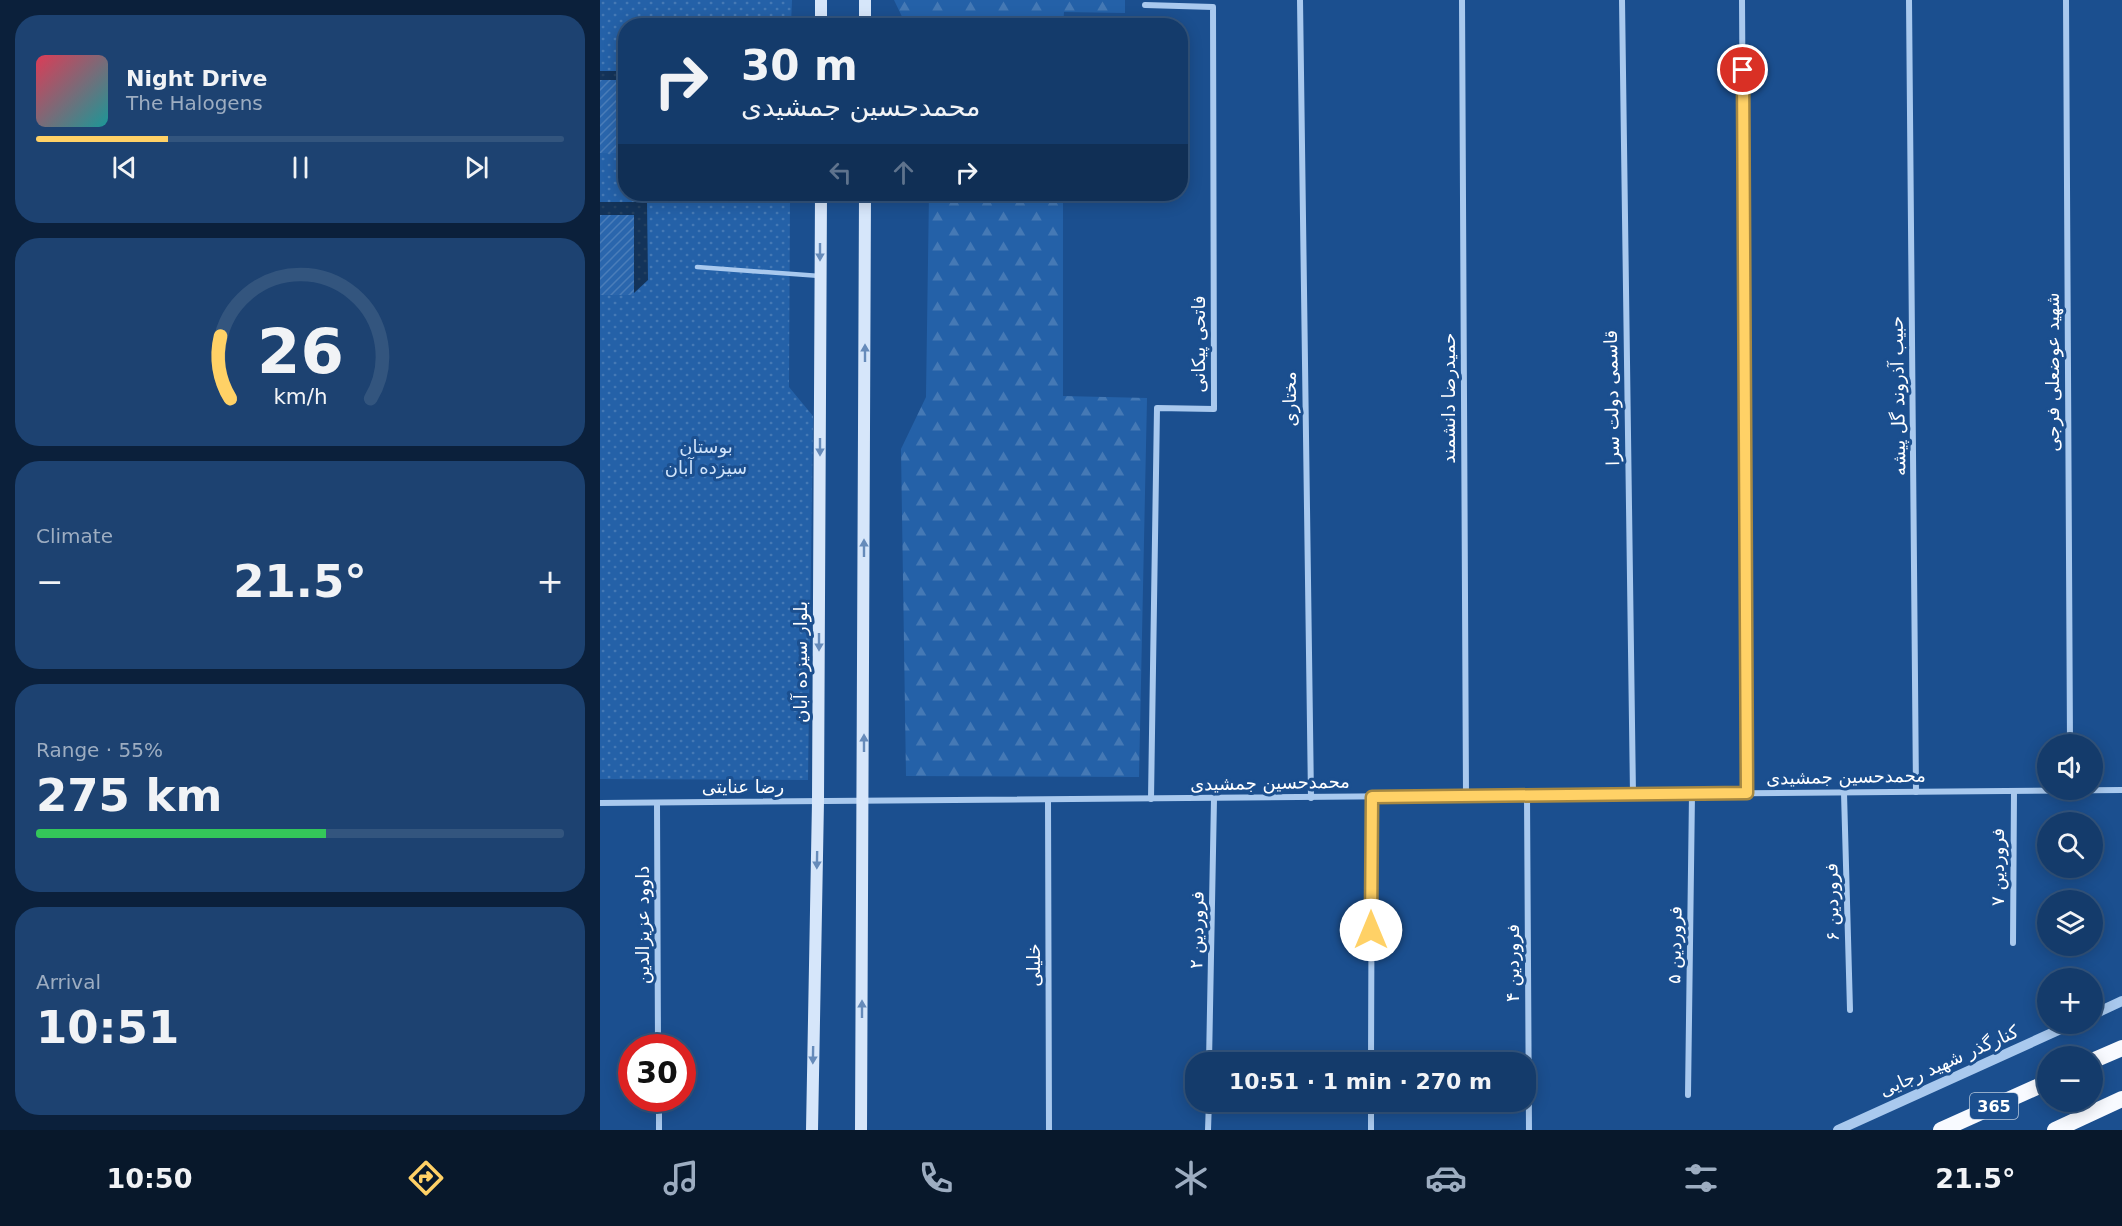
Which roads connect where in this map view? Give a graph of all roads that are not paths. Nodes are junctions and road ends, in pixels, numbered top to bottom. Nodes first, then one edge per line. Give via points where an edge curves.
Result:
1 (821, 0) edge
2 (865, 0) edge
3 (1300, 0) edge
4 (1462, 0) edge
5 (1622, 0) edge
6 (1742, 0) edge
7 (1909, 0) edge
8 (2066, 0) edge
9 (1145, 5) dead end
10 (821, 18) edge
11 (865, 18) edge
12 (821, 201) edge
13 (865, 201) edge
14 (697, 267) dead end
15 (820, 276) junction
16 (2070, 734) edge
17 (2103, 790) edge
18 (2122, 790) edge
19 (2014, 791) junction
20 (2037, 791) edge
21 (1916, 792) junction
22 (1747, 793) junction
23 (1844, 793) junction
24 (1692, 794) junction
25 (1633, 795) junction
26 (1466, 796) junction
27 (1527, 796) junction
28 (1372, 797) junction
29 (1311, 798) junction
30 (1151, 799) junction
31 (1214, 799) junction
32 (1048, 800) junction
33 (818, 801) junction
34 (657, 802) junction
35 (864, 802) junction
36 (886, 802) joint
37 (600, 803) edge
38 (2013, 943) dead end
39 (2122, 1001) edge
40 (1850, 1010) dead end
41 (2103, 1010) edge
42 (658, 1034) edge
43 (2050, 1034) edge
44 (2122, 1048) edge
45 (1209, 1052) edge
46 (1371, 1052) edge
47 (2103, 1056) edge
48 (2037, 1087) edge
49 (1688, 1095) dead end
50 (2122, 1099) edge
51 (659, 1112) edge
52 (1209, 1112) edge
53 (1371, 1112) edge
54 (659, 1130) edge
55 (812, 1130) edge
56 (861, 1130) edge
57 (1049, 1130) edge
58 (1208, 1130) edge
59 (1371, 1130) edge
60 (1529, 1130) edge
61 (1838, 1130) edge
62 (1941, 1130) edge
63 (2055, 1130) edge

1 - 10 main road
2 - 11 main road
3 - 29 street, مختاری
4 - 26 street, حمیدرضا دانشمند
5 - 25 street, قاسمی دولت سرا
6 - 22 street
7 - 21 street, حبیب آذروند گل پیشه
8 - 16 street, شهید عوضعلی فرجی
9 - 30 street, فاتحی پیکانی via 1213,7 1214,409 1157,408
12 -> 15 main road, بلوار سیزده آبان
35 -> 13 main road
14 - 15 lane
15 -> 33 main road, بلوار سیزده آبان
17 - 18 street, محمدحسین جمشیدی
19 - 20 street, محمدحسین جمشیدی
19 - 21 street, محمدحسین جمشیدی
19 - 38 street, فروردین ۷
21 - 23 street, محمدحسین جمشیدی
22 - 23 street, محمدحسین جمشیدی
22 - 24 street, محمدحسین جمشیدی
23 - 40 street, فروردین ۶
24 - 25 street, محمدحسین جمشیدی
24 - 49 street, فروردین ۵
25 - 27 street, محمدحسین جمشیدی
26 - 27 street, محمدحسین جمشیدی
26 - 28 street, محمدحسین جمشیدی
27 - 60 street, فروردین ۴
28 - 29 street, محمدحسین جمشیدی
28 - 46 street
29 - 31 street, محمدحسین جمشیدی
30 - 31 street, محمدحسین جمشیدی
30 - 32 street, محمدحسین جمشیدی
31 - 45 street, فروردین ۲
32 - 36 street, محمدحسین جمشیدی
32 - 57 street, خلیلی
33 - 34 street, رضا عنایتی
33 - 35 street, رضا عنایتی
33 -> 55 main road, بلوار سیزده آبان
34 - 37 street, رضا عنایتی
34 - 42 street, داوود عزیزالدین
35 - 36 street, رضا عنایتی
56 -> 35 main road
39 - 41 street
43 - 61 street, کنارگذر شهید رجایی
44 - 47 highway
48 - 62 highway, 365
50 - 63 highway
51 - 54 street
52 - 58 street
53 - 59 street

